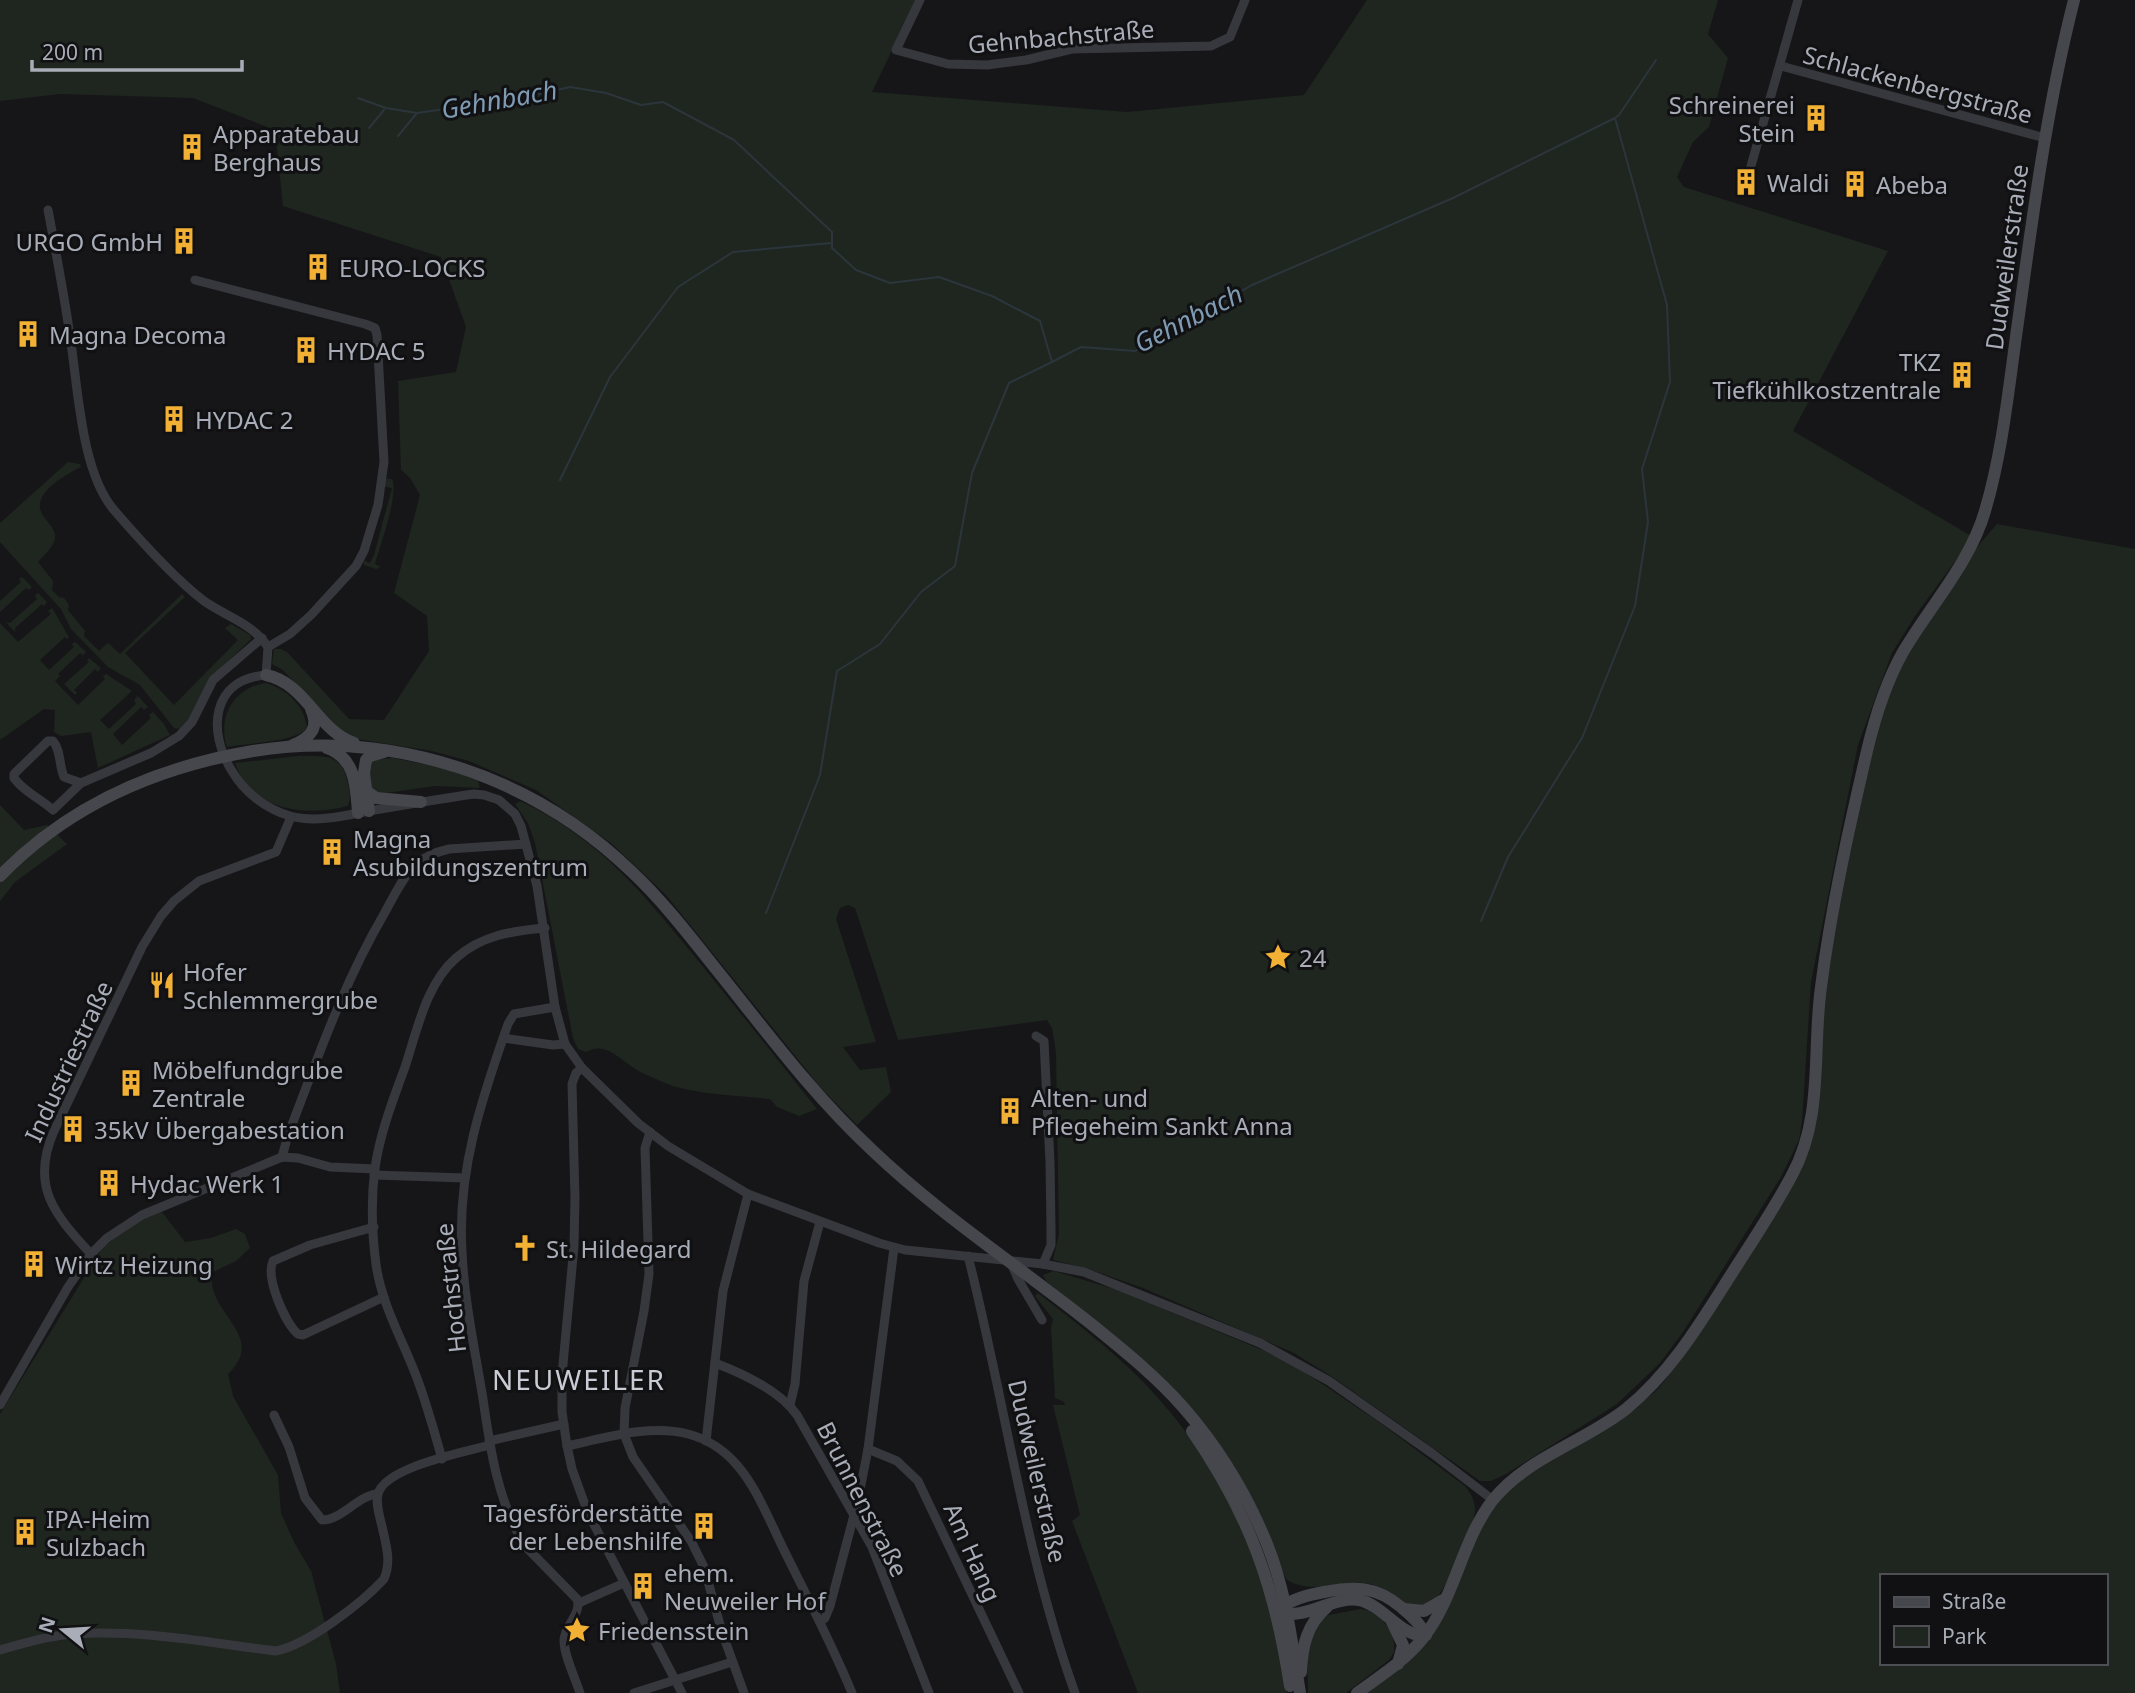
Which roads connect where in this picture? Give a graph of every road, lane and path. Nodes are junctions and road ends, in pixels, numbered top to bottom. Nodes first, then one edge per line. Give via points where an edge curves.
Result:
1 (920, 0) edge
2 (1245, 0) edge
3 (1798, 0) edge
4 (2074, 0) edge
5 (1781, 66) junction
6 (2045, 138) junction
7 (1751, 166) dead end
8 (48, 210) dead end
9 (195, 280) dead end
10 (262, 638) junction
11 (268, 647) junction
12 (266, 675) junction
13 (308, 704) junction
14 (317, 745) junction
15 (286, 747) junction
16 (364, 747) junction
17 (395, 751) junction
18 (80, 783) junction
19 (366, 791) junction
20 (421, 802) junction
21 (364, 812) junction
22 (291, 817) junction
23 (526, 844) junction
24 (0, 876) edge
25 (545, 928) junction
26 (555, 1007) junction
27 (1036, 1035) dead end
28 (503, 1038) junction
29 (565, 1044) junction
30 (582, 1068) junction
31 (650, 1132) junction
32 (282, 1157) junction
33 (375, 1172) junction
34 (465, 1178) junction
35 (748, 1194) junction
36 (820, 1222) junction
37 (374, 1227) junction
38 (894, 1248) junction
39 (91, 1254) junction
40 (968, 1256) junction
41 (1011, 1261) junction
42 (1043, 1264) junction
43 (384, 1297) junction
44 (1042, 1320) dead end
45 (1124, 1351) junction
46 (715, 1363) junction
47 (0, 1405) edge
48 (790, 1405) junction
49 (274, 1415) dead end
50 (564, 1424) junction
51 (624, 1434) junction
52 (706, 1441) junction
53 (489, 1443) junction
54 (567, 1446) junction
55 (868, 1449) junction
56 (442, 1459) junction
57 (377, 1494) junction
58 (1493, 1500) junction
59 (854, 1518) junction
60 (1277, 1576) junction
61 (624, 1583) junction
62 (1314, 1594) junction
63 (1445, 1599) junction
64 (579, 1603) junction
65 (1331, 1603) junction
66 (1404, 1609) junction
67 (1282, 1610) junction
68 (1387, 1616) junction
69 (820, 1622) junction
70 (1426, 1635) junction
71 (0, 1650) edge
72 (732, 1662) junction
73 (1398, 1664) junction
74 (675, 1680) junction
75 (1015, 1691) edge
76 (580, 1693) edge
77 (634, 1693) edge
78 (682, 1693) edge
79 (744, 1693) edge
80 (852, 1693) edge
81 (929, 1693) edge
82 (1075, 1693) edge
83 (1292, 1693) edge
84 (1301, 1693) edge
85 (1357, 1693) edge

1 - 2 street, Gehnbachstraße via 896,50 948,64 987,65 1072,50 1211,46 1230,37
3 - 5 street, Schlackenbergstraße
4 - 6 main road, Dudweilerstraße
5 - 6 street, Schlackenbergstraße
5 - 7 street, Schlackenbergstraße
6 - 58 main road, Dudweilerstraße via 2006,403 1983,520 1899,659 1873,727 1827,945 1813,1113 1802,1156 1708,1310 1664,1372 1620,1413 1541,1460
8 - 10 street via 93,477 103,495 184,584
9 - 11 street via 365,324 375,328 377,335 384,462 365,551 310,615
10 - 11 street
10 - 18 street via 213,680 192,722 179,736
11 - 12 street
12 - 13 main road via 288,682
12 - 22 street via 243,679 232,687 220,707 217,731 227,763 239,781 267,806
13 - 15 main road via 316,719 314,729 303,741
13 - 16 main road via 338,736
14 - 15 main road
14 - 16 main road
14 - 21 main road via 338,752 349,764
15 - 24 main road via 207,760 131,785 47,834
16 - 17 main road
17 - 19 main road via 366,760
17 - 45 main road via 451,764 504,784 599,843 664,906 804,1078 870,1148 941,1210
18 - 18 street via 53,810 27,793 14,774 53,741 64,777
19 - 20 main road via 376,799
19 - 21 main road
20 - 21 street
20 - 23 street via 474,794 499,800 515,814
21 - 22 street
22 - 39 street, Industriestraße via 276,852 199,881 161,916 54,1131 43,1173 51,1204
23 - 25 street
23 - 32 street via 449,849 426,856 408,873 350,979
25 - 26 street
25 - 33 street via 483,940 455,958 437,981 386,1122
26 - 28 street, Hochstraße via 514,1014
26 - 29 street
27 - 42 street via 1044,1041 1050,1162 1051,1245
28 - 29 street
28 - 34 street, Hochstraße via 474,1128
29 - 30 street
30 - 31 street
30 - 50 street via 572,1084 575,1234 562,1375
31 - 35 street
31 - 51 street via 645,1148 648,1283
32 - 33 street
32 - 39 street via 142,1215
33 - 34 street
33 - 37 street
34 - 53 street, Hochstraße via 463,1261
35 - 36 street
35 - 46 street via 726,1274
36 - 38 street
36 - 48 street via 804,1281
37 - 43 street
37 - 43 street via 310,1245 274,1261 270,1271 279,1302 298,1334
38 - 40 street
38 - 55 street
39 - 47 street
40 - 41 street
40 - 82 street, Dudweilerstraße via 1019,1494
41 - 42 street
41 - 44 street
42 - 58 street via 1084,1272 1284,1354 1329,1381
43 - 56 street via 424,1398
45 - 60 main road via 1182,1405 1218,1453 1258,1524
45 - 67 main road via 1177,1411 1222,1477
46 - 48 street, Brunnenstraße
46 - 52 street
48 - 59 street, Brunnenstraße
49 - 57 street via 305,1498 322,1520
50 - 53 street
50 - 54 street
51 - 52 street via 678,1432
51 - 54 street
51 - 72 street via 633,1457 691,1541
52 - 69 street via 725,1452 746,1477
53 - 56 street
53 - 64 street, Hochstraße via 519,1536
54 - 61 street via 587,1513
55 - 59 street
55 - 75 street, Am Hang via 897,1461 922,1488
56 - 57 street via 392,1475
57 - 71 street via 388,1560 384,1579 333,1621 291,1646 276,1651 90,1634 50,1637
58 - 63 main road, Dudweilerstraße via 1475,1529
59 - 69 street via 828,1613
59 - 81 street, Brunnenstraße via 872,1548
60 - 62 main road via 1295,1590
60 - 67 main road
61 - 64 street
61 - 74 street
62 - 66 main road via 1367,1588 1387,1595
62 - 67 main road
63 - 66 main road via 1424,1611
63 - 70 main road, Dudweilerstraße
64 - 76 street via 564,1643
65 - 67 main road
65 - 68 main road via 1359,1600
65 - 84 main road via 1308,1631
66 - 70 main road
67 - 83 main road
67 - 84 main road
68 - 70 main road via 1413,1635
68 - 73 main road via 1402,1640
69 - 80 street
70 - 73 main road, Dudweilerstraße
72 - 74 street
72 - 79 street
73 - 85 main road, Dudweilerstraße
74 - 77 street
74 - 78 street

